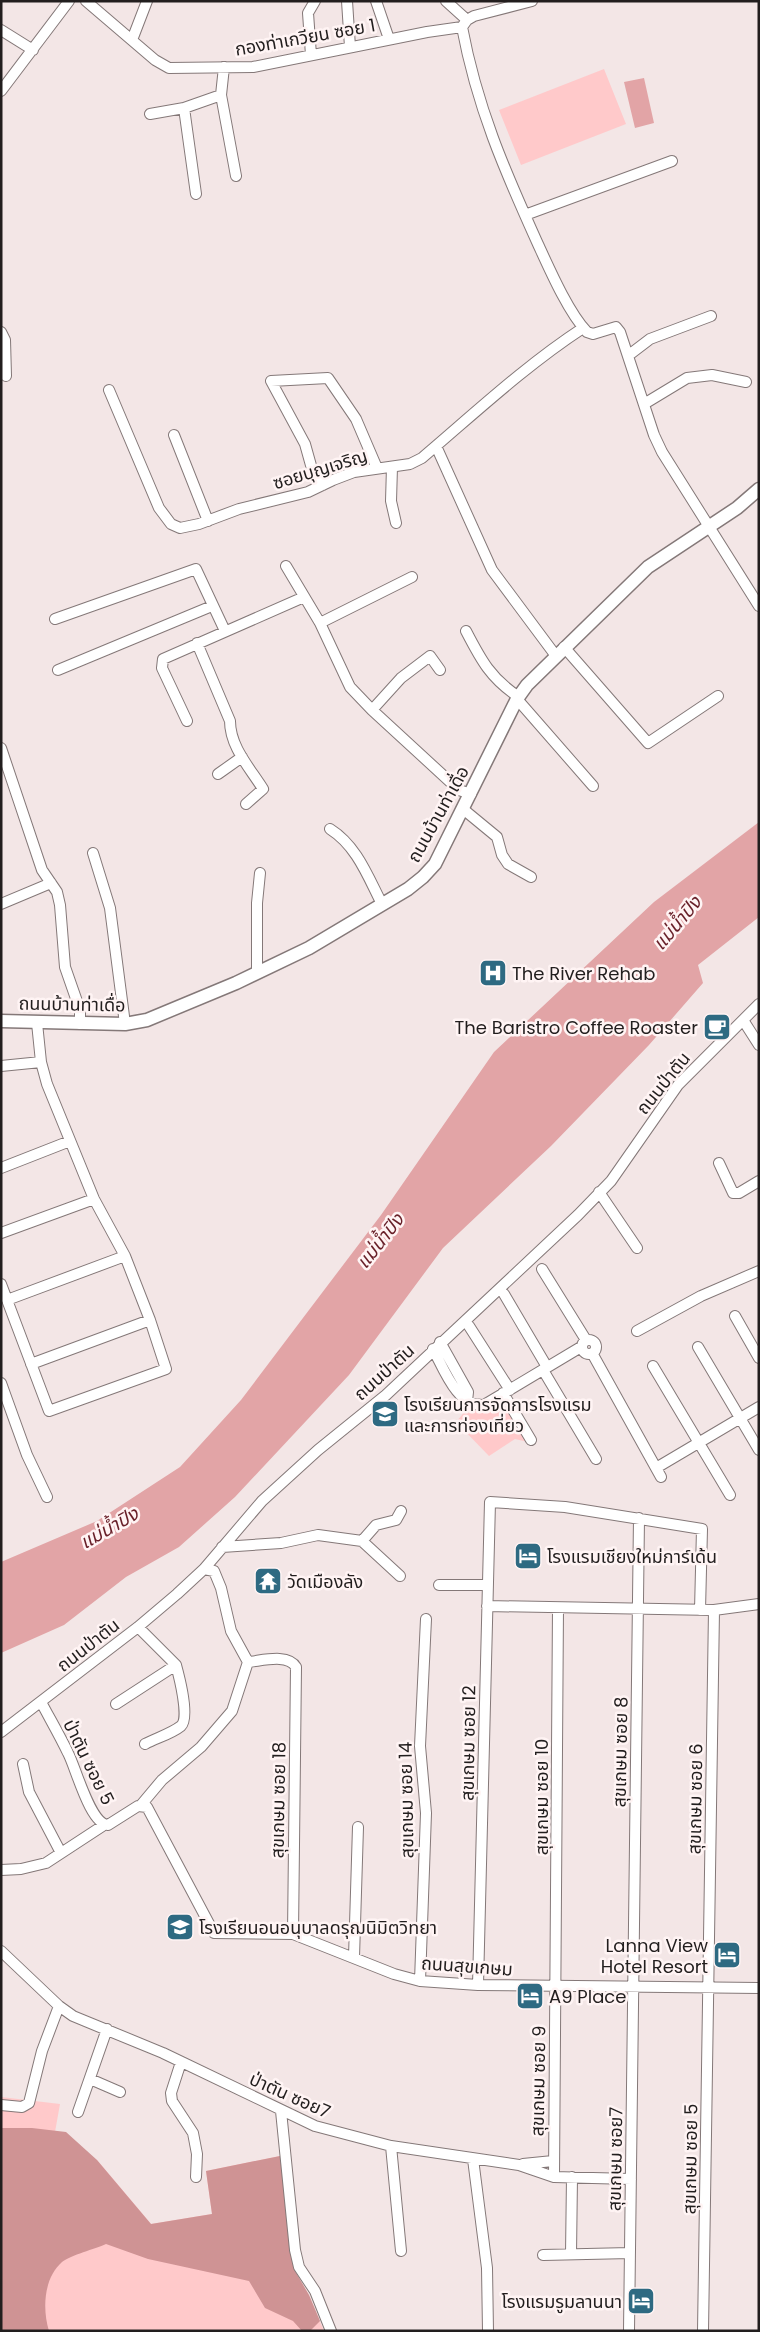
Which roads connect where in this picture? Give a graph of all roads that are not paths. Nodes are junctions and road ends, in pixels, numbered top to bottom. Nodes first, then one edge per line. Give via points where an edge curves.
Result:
1 (69, 1) edge
2 (147, 1) edge
3 (315, 1) edge
4 (347, 1) edge
5 (376, 1) edge
6 (446, 1) edge
7 (532, 1) edge
8 (89, 3) edge
9 (464, 24) junction
10 (1, 30) edge
11 (389, 39) junction
12 (132, 40) junction
13 (350, 47) junction
14 (32, 50) junction
15 (312, 55) junction
16 (224, 67) junction
17 (1, 91) edge
18 (221, 95) junction
19 (184, 108) junction
20 (150, 114) dead end
21 (672, 161) dead end
22 (236, 176) dead end
23 (196, 194) dead end
24 (525, 215) junction
25 (711, 316) dead end
26 (583, 328) junction
27 (1, 332) edge
28 (629, 355) junction
29 (6, 376) dead end
30 (746, 382) dead end
31 (109, 390) dead end
32 (644, 404) junction
33 (174, 435) dead end
34 (436, 446) junction
35 (392, 467) junction
36 (377, 468) junction
37 (322, 485) junction
38 (759, 489) edge
39 (208, 521) junction
40 (396, 523) dead end
41 (710, 526) junction
42 (286, 566) dead end
43 (412, 577) dead end
44 (304, 597) junction
45 (212, 606) junction
46 (759, 606) edge
47 (55, 619) dead end
48 (320, 623) junction
49 (225, 631) junction
50 (466, 631) dead end
51 (196, 643) junction
52 (560, 652) junction
53 (58, 670) dead end
54 (440, 670) dead end
55 (718, 696) dead end
56 (518, 698) junction
57 (372, 710) junction
58 (187, 721) dead end
59 (1, 748) edge
60 (242, 757) junction
61 (218, 774) dead end
62 (593, 786) dead end
63 (471, 794) junction
64 (246, 804) dead end
65 (463, 809) junction
66 (330, 830) dead end
67 (93, 852) dead end
68 (260, 873) dead end
69 (530, 877) dead end
70 (52, 883) junction
71 (1, 904) edge
72 (382, 904) junction
73 (256, 973) junction
74 (759, 1004) edge
75 (743, 1020) junction
76 (1, 1021) edge
77 (36, 1022) junction
78 (80, 1024) junction
79 (126, 1024) junction
80 (759, 1045) edge
81 (41, 1062) junction
82 (1, 1066) edge
83 (70, 1141) junction
84 (719, 1163) dead end
85 (1, 1168) edge
86 (759, 1181) edge
87 (600, 1192) junction
88 (94, 1199) junction
89 (1, 1233) edge
90 (637, 1248) dead end
91 (125, 1256) junction
92 (542, 1268) dead end
93 (759, 1271) edge
94 (1, 1284) edge
95 (504, 1294) dead end
96 (7, 1300) junction
97 (735, 1316) dead end
98 (150, 1320) junction
99 (470, 1326) dead end
100 (637, 1331) dead end
101 (584, 1343) junction
102 (437, 1346) junction
103 (698, 1347) dead end
104 (759, 1358) edge
105 (31, 1364) junction
106 (653, 1366) dead end
107 (545, 1369) junction
108 (1, 1383) edge
109 (507, 1392) junction
110 (759, 1407) edge
111 (740, 1418) junction
112 (531, 1440) dead end
113 (699, 1442) junction
114 (759, 1450) edge
115 (596, 1459) dead end
116 (730, 1495) dead end
117 (47, 1497) dead end
118 (401, 1511) dead end
119 (639, 1518) junction
120 (362, 1541) junction
121 (222, 1547) junction
122 (204, 1569) junction
123 (400, 1576) dead end
124 (439, 1585) dead end
125 (488, 1586) junction
126 (759, 1604) edge
127 (487, 1606) junction
128 (558, 1608) junction
129 (638, 1610) junction
130 (700, 1610) junction
131 (714, 1610) junction
132 (426, 1619) dead end
133 (138, 1627) junction
134 (248, 1662) junction
135 (176, 1665) junction
136 (41, 1702) junction
137 (116, 1704) dead end
138 (1, 1732) edge
139 (145, 1744) dead end
140 (23, 1764) dead end
141 (140, 1806) junction
142 (104, 1825) junction
143 (358, 1827) dead end
144 (61, 1853) junction
145 (1, 1870) edge
146 (293, 1934) junction
147 (1, 1951) edge
148 (354, 1956) junction
149 (420, 1981) junction
150 (478, 1985) junction
151 (556, 1986) junction
152 (634, 1987) junction
153 (709, 1988) junction
154 (759, 1988) edge
155 (59, 2006) junction
156 (108, 2029) junction
157 (181, 2062) junction
158 (90, 2079) junction
159 (120, 2092) dead end
160 (1, 2105) edge
161 (281, 2111) junction
162 (78, 2112) dead end
163 (391, 2146) junction
164 (473, 2159) junction
165 (553, 2161) junction
166 (519, 2165) junction
167 (554, 2176) junction
168 (196, 2177) dead end
169 (572, 2177) junction
170 (631, 2179) junction
171 (402, 2251) dead end
172 (630, 2253) junction
173 (571, 2254) junction
174 (543, 2255) dead end
175 (331, 2331) edge
176 (488, 2331) edge
177 (629, 2331) edge
178 (703, 2331) edge

1 - 14 street
2 - 12 street
3 - 15 street via 308,13
4 - 13 street
5 - 11 street
6 - 9 street
7 - 9 street, กองท่าเกวียน ซอย 1 via 474,16
8 - 12 street, กองท่าเกวียน ซอย 1
9 - 11 street, กองท่าเกวียน ซอย 1
9 - 24 street via 470,70 479,102 499,158
10 - 14 street
11 - 13 street, กองท่าเกวียน ซอย 1
12 - 16 street, กองท่าเกวียน ซอย 1 via 168,68
13 - 15 street, กองท่าเกวียน ซอย 1
14 - 17 street
15 - 16 street, กองท่าเกวียน ซอย 1 via 253,67
16 - 18 street
18 - 19 street
18 - 22 street
19 - 20 street
19 - 23 street
21 - 24 street
24 - 26 street via 548,268
25 - 28 street via 650,339
26 - 28 street via 593,334 616,327
26 - 34 street, ซอยบุญเจริญ via 494,394
27 - 29 street via 5,340
28 - 32 street
30 - 32 street via 712,375 687,378
31 - 39 street, ซอยบุญเจริญ via 159,508 171,524 180,528
32 - 41 street via 662,452
33 - 39 street
34 - 35 street, ซอยบุญเจริญ via 410,464
34 - 52 street via 492,570
35 - 36 street, ซอยบุญเจริญ
35 - 40 street via 391,501
36 - 37 street, ซอยบุญเจริญ via 354,472
36 - 37 street via 356,419 328,378 271,381 305,444 312,469
37 - 39 street, ซอยบุญเจริญ
38 - 41 street, ถนนบ้านท่าเดื่อ
41 - 46 street
41 - 52 street, ถนนบ้านท่าเดื่อ via 648,567
42 - 44 street
43 - 48 street
44 - 48 street
44 - 49 street
45 - 47 street via 196,569
45 - 49 street
45 - 53 street
48 - 57 street via 350,687
49 - 51 street
50 - 56 street via 479,657 500,685
51 - 58 street via 163,658 162,668
51 - 60 street via 230,721 230,734
52 - 55 street via 648,743
52 - 56 street, ถนนบ้านท่าเดื่อ
54 - 57 street via 430,656 401,678
56 - 62 street
56 - 63 street, ถนนบ้านท่าเดื่อ
57 - 63 street via 458,790
59 - 70 street via 42,870
60 - 61 street
60 - 64 street via 263,789
63 - 65 street, ถนนบ้านท่าเดื่อ
65 - 69 street via 497,837 508,864
65 - 72 street, ถนนบ้านท่าเดื่อ via 429,870 408,889
66 - 72 street via 341,836 354,851
67 - 79 street via 110,908
68 - 73 street
70 - 71 street
70 - 78 street via 60,905 65,967 80,1010
72 - 73 street, ถนนบ้านท่าเดื่อ via 309,948
73 - 79 street, ถนนบ้านท่าเดื่อ via 170,1012
74 - 75 street, ถนนป่าตัน
75 - 80 street
75 - 87 street, ถนนป่าตัน via 678,1086
76 - 77 street, ถนนบ้านท่าเดื่อ
77 - 78 street, ถนนบ้านท่าเดื่อ
77 - 81 street
78 - 79 street, ถนนบ้านท่าเดื่อ
81 - 82 street
81 - 83 street
83 - 85 street
83 - 88 street
84 - 86 street via 733,1192 738,1193
87 - 90 street
87 - 102 street, ถนนป่าตัน
88 - 89 street
88 - 91 street
91 - 96 street
91 - 98 street
92 - 101 street
93 - 100 street via 701,1296
94 - 96 street
95 - 107 street
96 - 105 street
97 - 104 street
98 - 105 street
98 - 105 street via 166,1368 157,1372 49,1411
99 - 109 street
101 - 107 street
101 - 113 street via 595,1343 592,1353 658,1472
102 - 109 street via 461,1398 476,1406 484,1406
102 - 121 street, ถนนป่าตัน via 262,1501
103 - 111 street
106 - 113 street
107 - 109 street
107 - 115 street
108 - 117 street via 20,1437
109 - 112 street
110 - 111 street
111 - 113 street
111 - 114 street
113 - 116 street
118 - 120 street via 396,1520 376,1525
119 - 125 street, สุขเกษม ซอย 12 via 564,1507 490,1502
119 - 129 street, สุขเกษม ซอย 8
119 - 130 street via 702,1529
120 - 121 street via 318,1535
120 - 123 street
121 - 122 street, ถนนป่าตัน
122 - 133 street, ถนนป่าตัน
122 - 134 street via 214,1571 222,1588 231,1631
124 - 125 street
125 - 127 street, สุขเกษม ซอย 12
126 - 131 street
127 - 128 street
127 - 150 street, สุขเกษม ซอย 12
128 - 129 street
128 - 151 street, สุขเกษม ซอย 10
129 - 130 street
129 - 152 street, สุขเกษม ซอย 8
130 - 131 street
131 - 153 street, สุขเกษม ซอย 6
132 - 149 street, สุขเกษม ซอย 14 via 420,1746 426,1813
133 - 135 street
133 - 136 street, ถนนป่าตัน
134 - 141 street, ป่าตัน ซอย 5 via 232,1710 201,1747 162,1780
134 - 146 street, สุขเกษม ซอย 18 via 285,1659 296,1667
135 - 137 street
135 - 139 street via 185,1718 182,1725
136 - 138 street, ถนนป่าตัน
136 - 142 street, ป่าตัน ซอย 5 via 69,1754 94,1814
140 - 144 street via 29,1792
141 - 142 street, ป่าตัน ซอย 5 via 108,1826
141 - 146 street, ถนนสุขเกษม via 149,1809 214,1933
142 - 144 street
143 - 148 street
144 - 145 street via 46,1863
146 - 148 street, ถนนสุขเกษม
147 - 155 street, ป่าตัน ซอย7
148 - 149 street, ถนนสุขเกษม via 394,1974
149 - 150 street, ถนนสุขเกษม
150 - 151 street, ถนนสุขเกษม
151 - 152 street, ถนนสุขเกษม
151 - 165 street, สุขเกษม ซอย 9
152 - 153 street, ถนนสุขเกษม
152 - 170 street, สุขเกษม ซอย7
153 - 154 street, ถนนสุขเกษม
153 - 178 street, สุขเกษม ซอย 5 via 712,2037
155 - 156 street, ป่าตัน ซอย7 via 74,2016
155 - 160 street via 28,2103 22,2107
156 - 157 street, ป่าตัน ซอย7
156 - 158 street
157 - 161 street, ป่าตัน ซอย7
157 - 168 street via 171,2093 172,2101 193,2133 197,2154
158 - 159 street
158 - 162 street
161 - 163 street, ป่าตัน ซอย7 via 315,2126
161 - 175 street via 295,2250 299,2267 315,2291
163 - 164 street, ป่าตัน ซอย7
163 - 171 street
164 - 166 street, ป่าตัน ซอย7
164 - 176 street via 487,2268
165 - 166 street
165 - 167 street, สุขเกษม ซอย 9
166 - 167 street, ป่าตัน ซอย7
167 - 169 street, ป่าตัน ซอย7
169 - 170 street, ป่าตัน ซอย7
169 - 173 street
170 - 172 street, สุขเกษม ซอย7
172 - 173 street
172 - 177 street, สุขเกษม ซอย7
173 - 174 street

